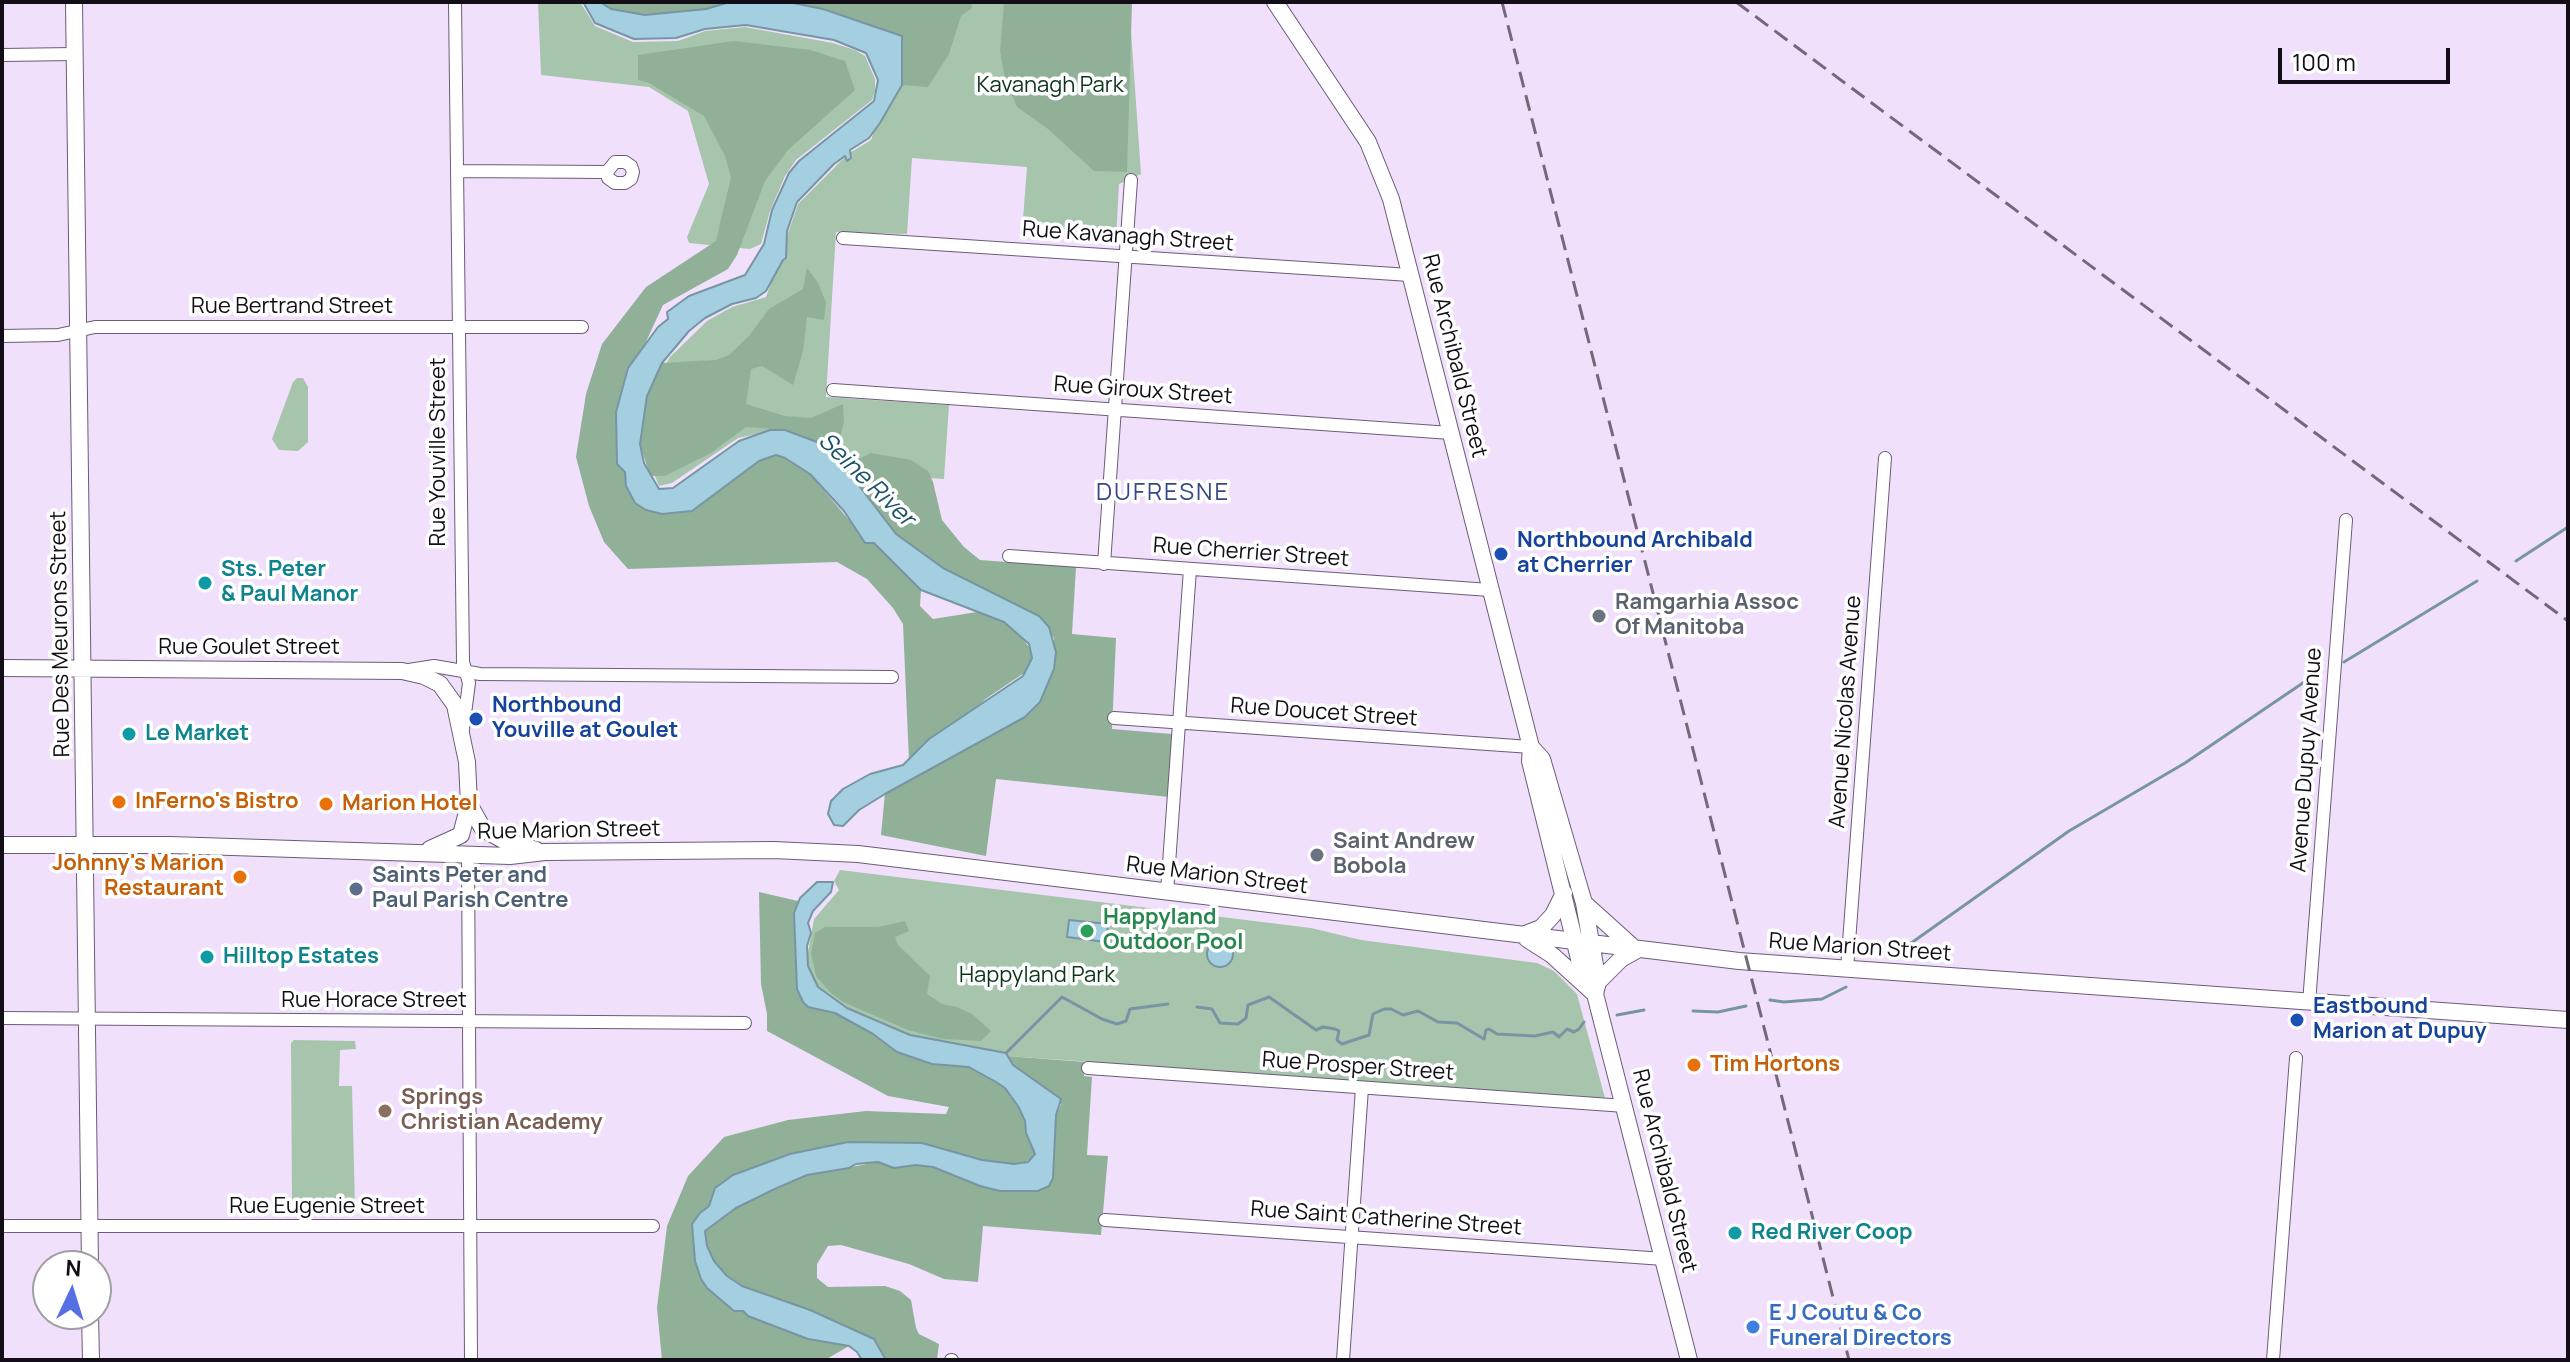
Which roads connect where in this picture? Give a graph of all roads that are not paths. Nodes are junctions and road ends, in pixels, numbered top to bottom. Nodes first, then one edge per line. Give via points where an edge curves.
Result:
1 (74, 2) edge
2 (455, 2) edge
3 (1275, 2) edge
4 (74, 54) junction
5 (2, 55) edge
6 (458, 171) junction
7 (607, 172) dead end
8 (1131, 180) dead end
9 (843, 238) dead end
10 (1126, 256) junction
11 (1410, 275) junction
12 (460, 325) junction
13 (582, 327) dead end
14 (77, 331) junction
15 (2, 336) edge
16 (833, 390) dead end
17 (1114, 409) junction
18 (1451, 433) junction
19 (1885, 458) dead end
20 (2346, 520) dead end
21 (1009, 556) dead end
22 (1104, 564) junction
23 (1190, 569) junction
24 (1490, 590) junction
25 (2, 668) edge
26 (84, 668) junction
27 (402, 671) junction
28 (465, 671) junction
29 (892, 677) dead end
30 (1114, 718) dead end
31 (1179, 723) junction
32 (463, 732) junction
33 (1531, 747) junction
34 (469, 804) junction
35 (2, 845) edge
36 (85, 845) junction
37 (424, 851) junction
38 (545, 852) junction
39 (468, 855) junction
40 (1167, 892) junction
41 (1564, 893) junction
42 (1584, 903) junction
43 (1522, 935) junction
44 (1584, 943) junction
45 (1637, 950) junction
46 (1847, 969) junction
47 (1594, 991) junction
48 (2309, 1003) junction
49 (2, 1018) edge
50 (86, 1019) junction
51 (2568, 1020) edge
52 (467, 1022) junction
53 (745, 1023) dead end
54 (2296, 1058) dead end
55 (1088, 1068) dead end
56 (1362, 1088) junction
57 (1625, 1106) junction
58 (1105, 1220) dead end
59 (2, 1226) edge
60 (89, 1226) junction
61 (653, 1226) dead end
62 (468, 1227) junction
63 (1352, 1237) junction
64 (90, 1250) edge
65 (1664, 1259) junction
66 (90, 1330) edge
67 (91, 1360) edge
68 (471, 1360) edge
69 (1343, 1360) edge
70 (1689, 1360) edge
71 (2273, 1360) edge

1 - 4 main road, Rue Des Meurons Street
2 - 6 street, Rue Youville Street
3 - 11 main road, Rue Archibald Street via 1368,142 1391,199
4 - 5 street
4 - 14 main road, Rue Des Meurons Street
6 - 7 street
6 - 12 street, Rue Youville Street
8 - 10 street
9 - 10 street, Rue Kavanagh Street
10 - 11 street, Rue Kavanagh Street
10 - 17 street
11 - 18 main road, Rue Archibald Street
12 - 13 street, Rue Bertrand Street
12 - 14 street, Rue Bertrand Street
12 - 28 street, Rue Youville Street
14 - 15 street, Rue Bertrand Street
14 - 26 main road, Rue Des Meurons Street
16 - 17 street, Rue Giroux Street
17 - 18 street, Rue Giroux Street
17 - 22 street
18 - 24 main road, Rue Archibald Street
19 - 46 street, Avenue Nicolas Avenue
20 - 48 street, Avenue Dupuy Avenue
21 - 22 street, Rue Cherrier Street
22 - 23 street, Rue Cherrier Street
23 - 24 street, Rue Cherrier Street
23 - 31 street
24 - 33 main road, Rue Archibald Street
25 - 26 main road, Rue Goulet Street
26 - 27 main road, Rue Goulet Street
26 - 36 main road, Rue Des Meurons Street
27 - 28 street via 434,666
27 - 32 main road, Rue Goulet Street via 440,684 455,705
28 - 29 street
28 - 32 street, Rue Youville Street via 469,683
30 - 31 street, Rue Doucet Street
31 - 33 street, Rue Doucet Street
31 - 40 street
32 - 34 main road, Rue Youville Street
33 - 41 main road, Rue Archibald Street via 1532,773
33 - 42 main road, Rue Archibald Street via 1542,759
34 - 37 main road via 461,835
34 - 38 main road via 483,829
35 - 36 main road, Rue Marion Street
36 - 37 main road, Rue Marion Street
36 - 50 main road, Rue Des Meurons Street
37 - 39 main road, Rue Marion Street
38 - 39 main road, Rue Marion Street
38 - 40 main road, Rue Marion Street via 858,854
39 - 52 street
40 - 43 main road, Rue Marion Street
41 - 43 main road via 1541,928
41 - 44 main road, Rue Archibald Street
42 - 44 main road, Rue Archibald Street
42 - 45 main road
43 - 44 main road, Rue Marion Street
43 - 47 main road
44 - 45 main road, Rue Marion Street
44 - 47 main road, Rue Archibald Street
45 - 46 main road, Rue Marion Street
45 - 47 main road via 1621,959
46 - 48 main road, Rue Marion Street
47 - 57 main road, Rue Archibald Street
48 - 51 main road, Rue Marion Street
49 - 50 street, Rue Horace Street
50 - 52 street, Rue Horace Street
50 - 60 main road, Rue Des Meurons Street
52 - 53 street, Rue Horace Street
52 - 62 street
54 - 71 street
55 - 56 street, Rue Prosper Street
56 - 57 street, Rue Prosper Street
56 - 63 street
57 - 65 main road, Rue Archibald Street
58 - 63 street, Rue Saint Catherine Street
59 - 60 street, Rue Eugenie Street
60 - 62 street, Rue Eugenie Street
60 - 64 main road, Rue Des Meurons Street
61 - 62 street, Rue Eugenie Street
62 - 68 street
63 - 65 street, Rue Saint Catherine Street
63 - 69 street
65 - 70 main road, Rue Archibald Street
66 - 67 main road

